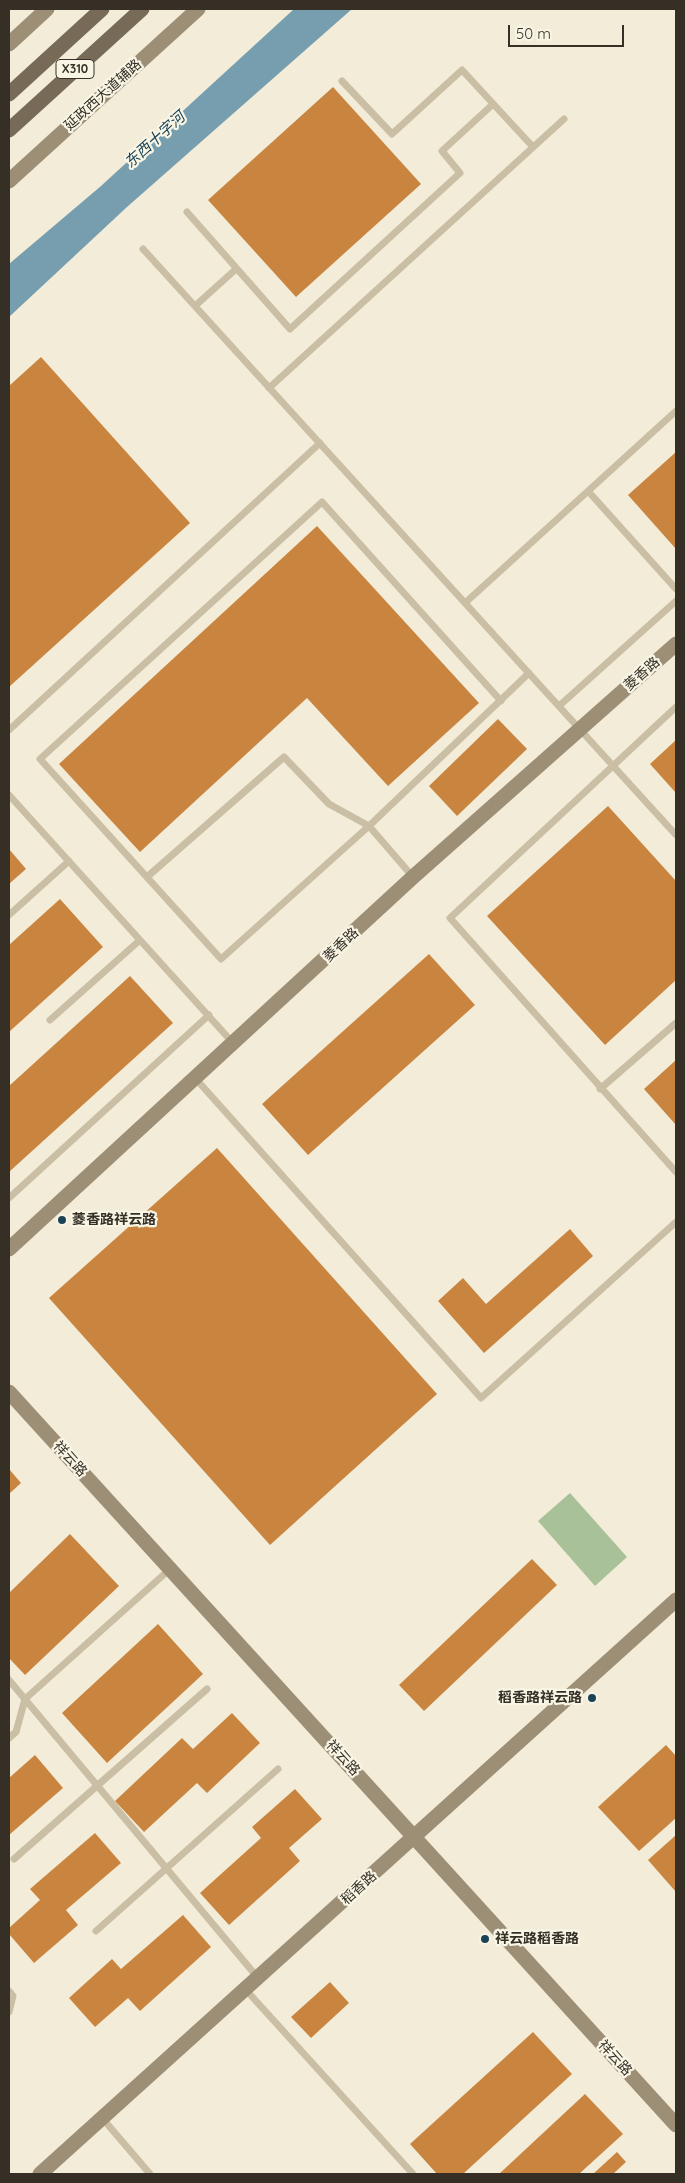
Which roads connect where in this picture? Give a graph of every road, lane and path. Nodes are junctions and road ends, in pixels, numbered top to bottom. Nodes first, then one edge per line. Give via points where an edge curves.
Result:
1 (47, 9) edge
2 (102, 9) edge
3 (142, 9) edge
4 (198, 9) edge
5 (9, 44) edge
6 (342, 81) dead end
7 (9, 94) edge
8 (492, 105) junction
9 (564, 119) dead end
10 (9, 130) edge
11 (533, 147) junction
12 (9, 181) edge
13 (187, 212) dead end
14 (144, 249) dead end
15 (236, 269) junction
16 (195, 306) junction
17 (269, 388) junction
18 (676, 411) edge
19 (320, 443) junction
20 (588, 492) junction
21 (676, 588) edge
22 (676, 601) edge
23 (465, 603) junction
24 (676, 644) edge
25 (529, 673) junction
26 (500, 701) junction
27 (559, 706) junction
28 (676, 707) edge
29 (579, 728) junction
30 (9, 730) edge
31 (613, 766) junction
32 (9, 795) edge
33 (369, 826) junction
34 (676, 835) edge
35 (69, 861) junction
36 (147, 877) junction
37 (413, 877) junction
38 (9, 915) edge
39 (140, 940) junction
40 (209, 1015) junction
41 (50, 1020) dead end
42 (676, 1023) edge
43 (234, 1044) junction
44 (196, 1079) junction
45 (600, 1089) junction
46 (676, 1172) edge
47 (9, 1198) edge
48 (676, 1222) edge
49 (9, 1250) edge
50 (9, 1392) edge
51 (170, 1568) junction
52 (676, 1600) edge
53 (9, 1680) edge
54 (207, 1690) dead end
55 (25, 1699) junction
56 (9, 1738) edge
57 (278, 1769) dead end
58 (97, 1786) junction
59 (415, 1837) junction
60 (14, 1859) dead end
61 (166, 1868) junction
62 (96, 1931) dead end
63 (258, 1978) junction
64 (246, 1990) junction
65 (9, 1991) edge
66 (9, 2012) edge
67 (102, 2119) junction
68 (676, 2125) edge
69 (40, 2174) edge
70 (150, 2174) edge
71 (413, 2174) edge

1 - 5 street
2 - 7 main road, X310
3 - 10 main road, X310
4 - 12 street, 延政西大道辅路
6 - 8 lane via 392,134 462,70
8 - 11 lane
8 - 15 lane via 442,151 460,173 290,329
9 - 11 lane
11 - 17 lane
13 - 15 lane
14 - 16 lane
15 - 16 lane
16 - 17 lane
17 - 19 lane
18 - 20 lane
19 - 23 lane
19 - 30 lane
20 - 21 lane
20 - 23 lane
22 - 27 lane
23 - 25 lane
24 - 29 street, 菱香路
25 - 26 lane
25 - 27 lane
26 - 33 lane
26 - 36 lane via 322,502 40,760
27 - 29 lane
28 - 31 lane
29 - 31 lane
29 - 37 street, 菱香路
31 - 34 lane
31 - 45 lane via 450,918
32 - 35 lane
33 - 36 lane via 329,804 284,757
33 - 36 lane via 221,959
33 - 37 lane
35 - 38 lane
35 - 39 lane
37 - 43 street, 菱香路
39 - 40 lane
39 - 41 lane
40 - 43 lane
40 - 47 lane
42 - 45 lane
43 - 44 street, 菱香路
44 - 48 lane via 481,1398
44 - 49 street, 菱香路
45 - 46 lane
50 - 51 street, 祥云路
51 - 55 lane
51 - 59 street, 祥云路
52 - 59 street, 稻香路
53 - 55 lane
54 - 58 lane
55 - 56 lane via 16,1732
55 - 58 lane
57 - 61 lane
58 - 60 lane
58 - 61 lane
59 - 63 street, 稻香路
59 - 68 street, 祥云路
61 - 62 lane
61 - 63 lane
63 - 64 street, 稻香路
64 - 67 street, 稻香路
64 - 71 lane
65 - 66 lane via 13,1996
67 - 69 street, 稻香路
67 - 70 lane

